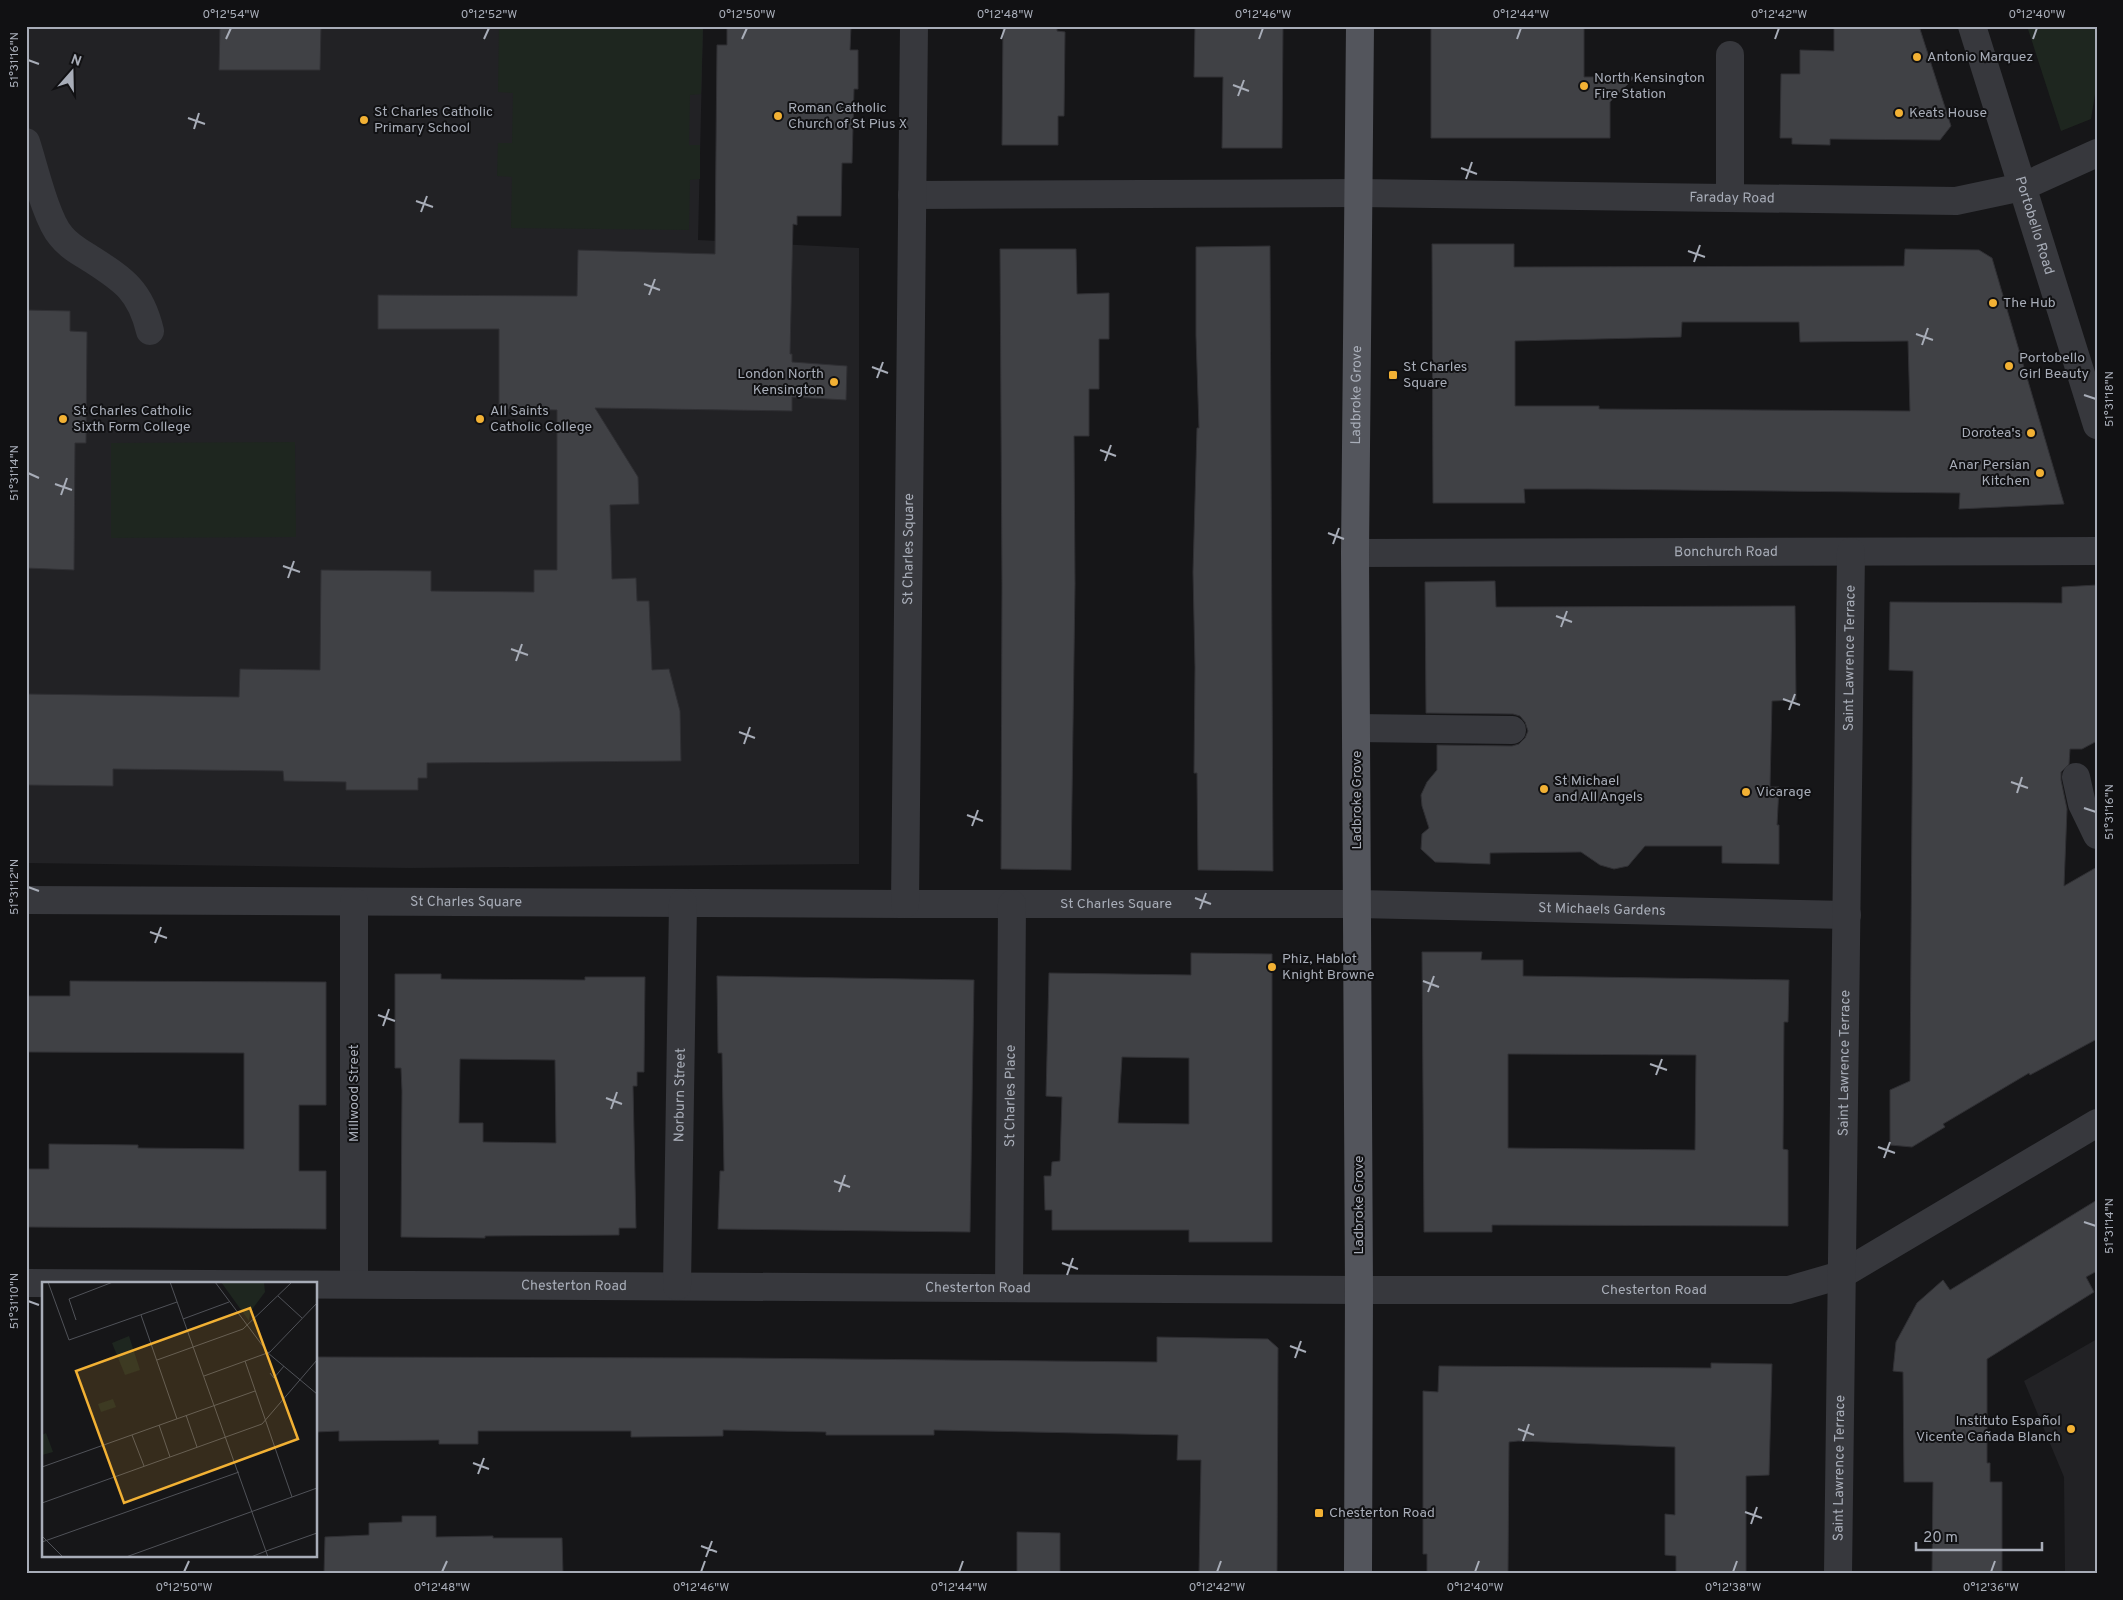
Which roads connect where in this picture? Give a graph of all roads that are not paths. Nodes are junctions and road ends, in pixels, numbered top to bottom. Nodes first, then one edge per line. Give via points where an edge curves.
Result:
1 (914, 26) edge
2 (1360, 26) edge
3 (1972, 26) edge
4 (1730, 55) dead end
5 (26, 142) edge
6 (2097, 153) edge
7 (2022, 187) junction
8 (1359, 193) junction
9 (912, 195) junction
10 (1730, 198) junction
11 (150, 331) dead end
12 (2097, 425) edge
13 (2097, 551) edge
14 (1851, 552) junction
15 (1355, 554) junction
16 (1357, 728) junction
17 (1512, 730) dead end
18 (2076, 777) dead end
19 (2097, 835) edge
20 (26, 900) edge
21 (354, 902) junction
22 (683, 903) junction
23 (905, 904) junction
24 (1012, 904) junction
25 (1358, 904) junction
26 (1846, 915) junction
27 (2097, 1123) edge
28 (1841, 1275) junction
29 (26, 1283) edge
30 (42, 1283) edge
31 (318, 1284) edge
32 (354, 1284) junction
33 (677, 1286) junction
34 (1009, 1288) junction
35 (1359, 1290) junction
36 (1358, 1574) edge
37 (1838, 1574) edge

1 - 9 street, St Charles Square
2 - 8 main road, Ladbroke Grove
3 - 7 street, Portobello Road
4 - 10 street
5 - 11 street via 53,225 70,245 132,289 147,317
6 - 7 street, Faraday Road
7 - 10 street, Faraday Road via 1956,201
7 - 12 street, Portobello Road
8 - 9 street
8 - 10 street, Faraday Road
8 - 15 main road, Ladbroke Grove
9 - 23 street, St Charles Square
13 - 14 street, Bonchurch Road
14 - 15 street, Bonchurch Road
14 - 26 street, Saint Lawrence Terrace
15 - 16 main road, Ladbroke Grove
16 - 17 street
16 - 25 main road, Ladbroke Grove
18 - 19 street via 2082,804
20 - 21 street, St Charles Square
21 - 22 street, St Charles Square
21 - 32 street, Millwood Street
22 - 23 street, St Charles Square
22 - 33 street, Norburn Street
23 - 24 street, St Charles Square
24 - 25 street, St Charles Square
24 - 34 street, St Charles Place
25 - 26 street, St Michaels Gardens
25 - 35 main road, Ladbroke Grove
26 - 28 street, Saint Lawrence Terrace
27 - 28 street, Chesterton Road
28 - 35 street, Chesterton Road via 1789,1290
28 - 37 street, Saint Lawrence Terrace
29 - 30 street, Chesterton Road
31 - 32 street, Chesterton Road
32 - 33 street, Chesterton Road
33 - 34 street, Chesterton Road
34 - 35 street, Chesterton Road
35 - 36 main road, Ladbroke Grove

